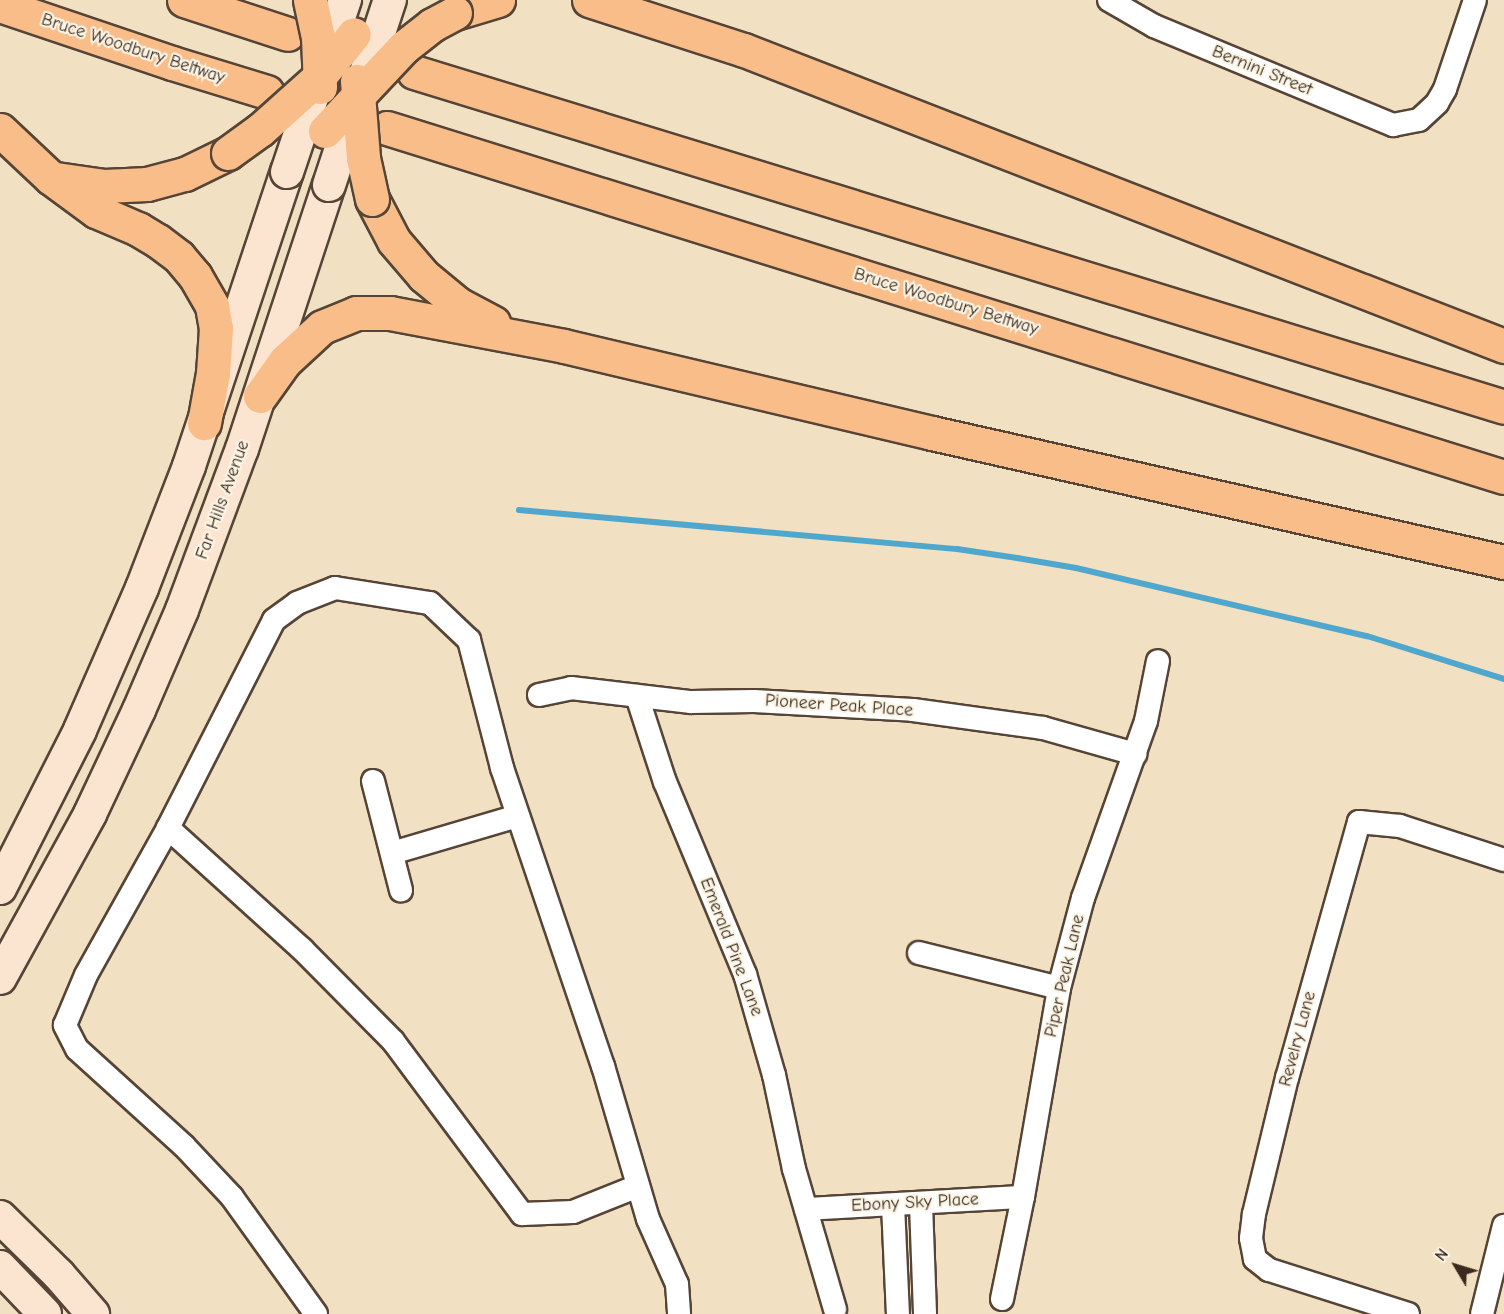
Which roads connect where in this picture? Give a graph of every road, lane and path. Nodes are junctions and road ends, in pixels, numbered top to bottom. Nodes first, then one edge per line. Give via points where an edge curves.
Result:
1 (184, 0) edge
2 (310, 0) edge
3 (345, 0) edge
4 (352, 0) edge
5 (388, 0) edge
6 (498, 0) edge
7 (589, 0) edge
8 (644, 0) edge
9 (1109, 0) edge
10 (1475, 0) edge
11 (0, 5) edge
12 (288, 34) dead end
13 (354, 34) junction
14 (744, 50) junction
15 (414, 72) dead end
16 (319, 76) junction
17 (267, 92) dead end
18 (358, 95) junction
19 (387, 128) dead end
20 (0, 130) edge
21 (325, 131) junction
22 (287, 172) junction
23 (51, 178) junction
24 (329, 185) junction
25 (564, 346) junction
26 (1504, 346) edge
27 (260, 396) junction
28 (1504, 408) edge
29 (204, 423) junction
30 (1504, 477) edge
31 (1504, 562) edge
32 (1158, 662) dead end
33 (539, 695) dead end
34 (637, 696) junction
35 (1135, 754) junction
36 (372, 781) dead end
37 (518, 816) junction
38 (168, 828) junction
39 (392, 853) junction
40 (1504, 860) edge
41 (0, 888) edge
42 (401, 890) dead end
43 (919, 953) dead end
44 (0, 978) edge
45 (1059, 988) junction
46 (638, 1186) junction
47 (1023, 1197) junction
48 (921, 1204) junction
49 (893, 1205) junction
50 (806, 1209) junction
51 (0, 1217) edge
52 (1504, 1226) edge
53 (0, 1267) edge
54 (1002, 1299) dead end
55 (835, 1309) dead end
56 (45, 1314) edge
57 (93, 1314) edge
58 (316, 1314) edge
59 (679, 1314) edge
60 (898, 1314) edge
61 (925, 1314) edge
62 (1408, 1314) edge
63 (1482, 1314) edge

1 - 12 highway
2 - 16 highway, bridge via 318,37
3 - 16 main road, bridge
4 - 13 highway
5 - 13 highway
5 - 18 main road, Far Hills Avenue, bridge
6 - 18 highway, bridge via 455,13 432,25 408,43
7 - 14 highway
8 - 14 highway
9 - 10 street, Bernini Street via 1154,27 1393,125 1419,120 1437,103 1446,89
11 - 17 highway, Bruce Woodbury Beltway
13 - 16 highway, bridge
13 - 18 highway, bridge
14 - 26 highway
15 - 28 highway
16 - 21 highway, bridge
16 - 22 main road, bridge
16 - 23 highway, bridge via 228,153 185,174 140,184 89,185
18 - 21 highway, bridge
18 - 24 main road, Far Hills Avenue, bridge
18 - 25 highway, bridge via 363,158 372,199 399,247 447,296 492,322
19 - 30 highway, Bruce Woodbury Beltway
20 - 23 highway
21 - 22 highway, bridge
21 - 24 highway, bridge
22 - 29 main road
23 - 29 highway via 96,211 165,246 204,290 214,313 216,336
24 - 27 main road, Far Hills Avenue
25 - 27 highway via 399,314 364,312 342,317 314,332 285,361
25 - 31 highway
27 - 44 main road, Far Hills Avenue via 207,547 139,710 74,845
29 - 41 main road via 116,650
32 - 35 street, Piper Peak Lane
33 - 34 street, Pioneer Peak Place via 572,688
34 - 35 street, Pioneer Peak Place via 691,702 754,701 913,710 1043,728
34 - 50 street, Emerald Pine Lane via 665,782 745,974
35 - 45 street, Piper Peak Lane via 1083,898
36 - 39 street
37 - 38 street via 469,640 430,603 334,588 297,603 274,620
37 - 39 street
37 - 46 street via 603,1066
38 - 46 street via 302,949 393,1041 522,1214 573,1212
38 - 58 street via 86,975 66,1025 77,1048 184,1146 232,1197
39 - 42 street
40 - 62 street, Revelry Lane via 1400,826 1359,822 1290,1067 1254,1214 1251,1238 1255,1259 1269,1270
43 - 45 street
45 - 47 street, Piper Peak Lane
46 - 59 street via 676,1284
47 - 48 street, Ebony Sky Place
47 - 54 street, Piper Peak Lane
48 - 49 street, Ebony Sky Place
48 - 61 street
49 - 50 street, Ebony Sky Place
49 - 60 street
50 - 55 street, Emerald Pine Lane
51 - 57 main road
52 - 63 street
53 - 56 main road

